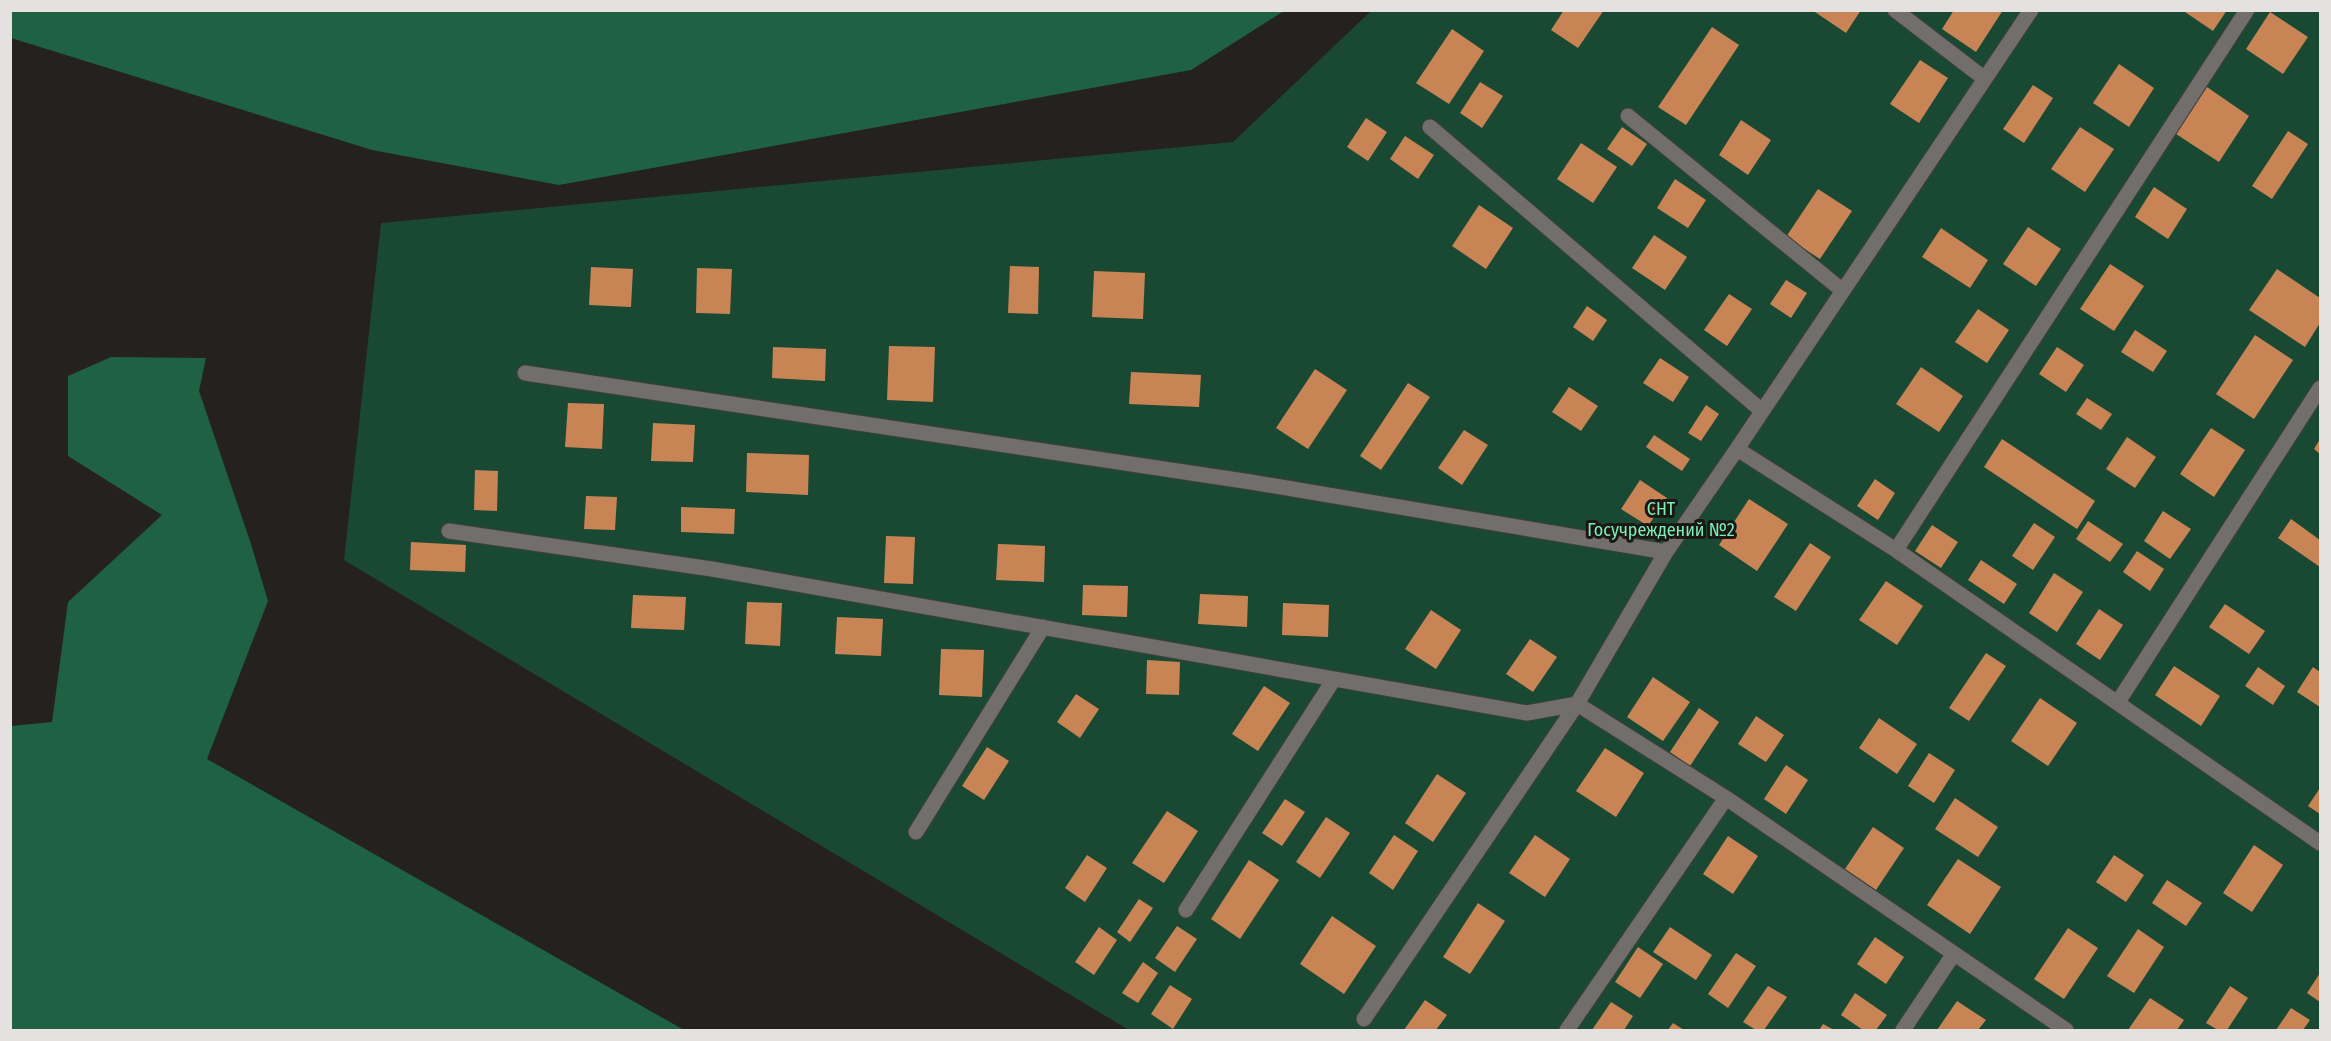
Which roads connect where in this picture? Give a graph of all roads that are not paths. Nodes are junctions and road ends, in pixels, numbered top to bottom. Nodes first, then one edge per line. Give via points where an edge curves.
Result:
1 (1895, 10) edge
2 (2031, 10) edge
3 (2247, 10) edge
4 (1985, 79) junction
5 (1628, 116) dead end
6 (1430, 128) dead end
7 (1843, 291) junction
8 (525, 373) dead end
9 (2320, 388) edge
10 (1762, 411) junction
11 (1737, 449) junction
12 (449, 531) dead end
13 (1896, 550) junction
14 (1666, 552) junction
15 (1043, 627) junction
16 (1334, 679) junction
17 (2118, 702) junction
18 (1576, 704) junction
19 (1726, 798) junction
20 (916, 832) dead end
21 (2320, 843) edge
22 (1186, 910) dead end
23 (1953, 955) junction
24 (1364, 1019) dead end
25 (1567, 1030) edge
26 (1903, 1030) edge
27 (2066, 1030) edge

1 - 4 lane
2 - 4 lane
3 - 13 lane
4 - 7 lane
5 - 7 lane
6 - 10 lane
7 - 10 lane
8 - 14 lane via 1251,482
9 - 17 lane
10 - 11 lane
11 - 13 lane
11 - 14 lane
12 - 15 lane via 712,569
13 - 17 lane
14 - 18 lane
15 - 16 lane
15 - 20 lane
16 - 18 lane via 1527,713
16 - 22 lane
17 - 21 lane
18 - 19 lane
18 - 24 lane
19 - 23 lane
19 - 25 lane
23 - 26 lane
23 - 27 lane

